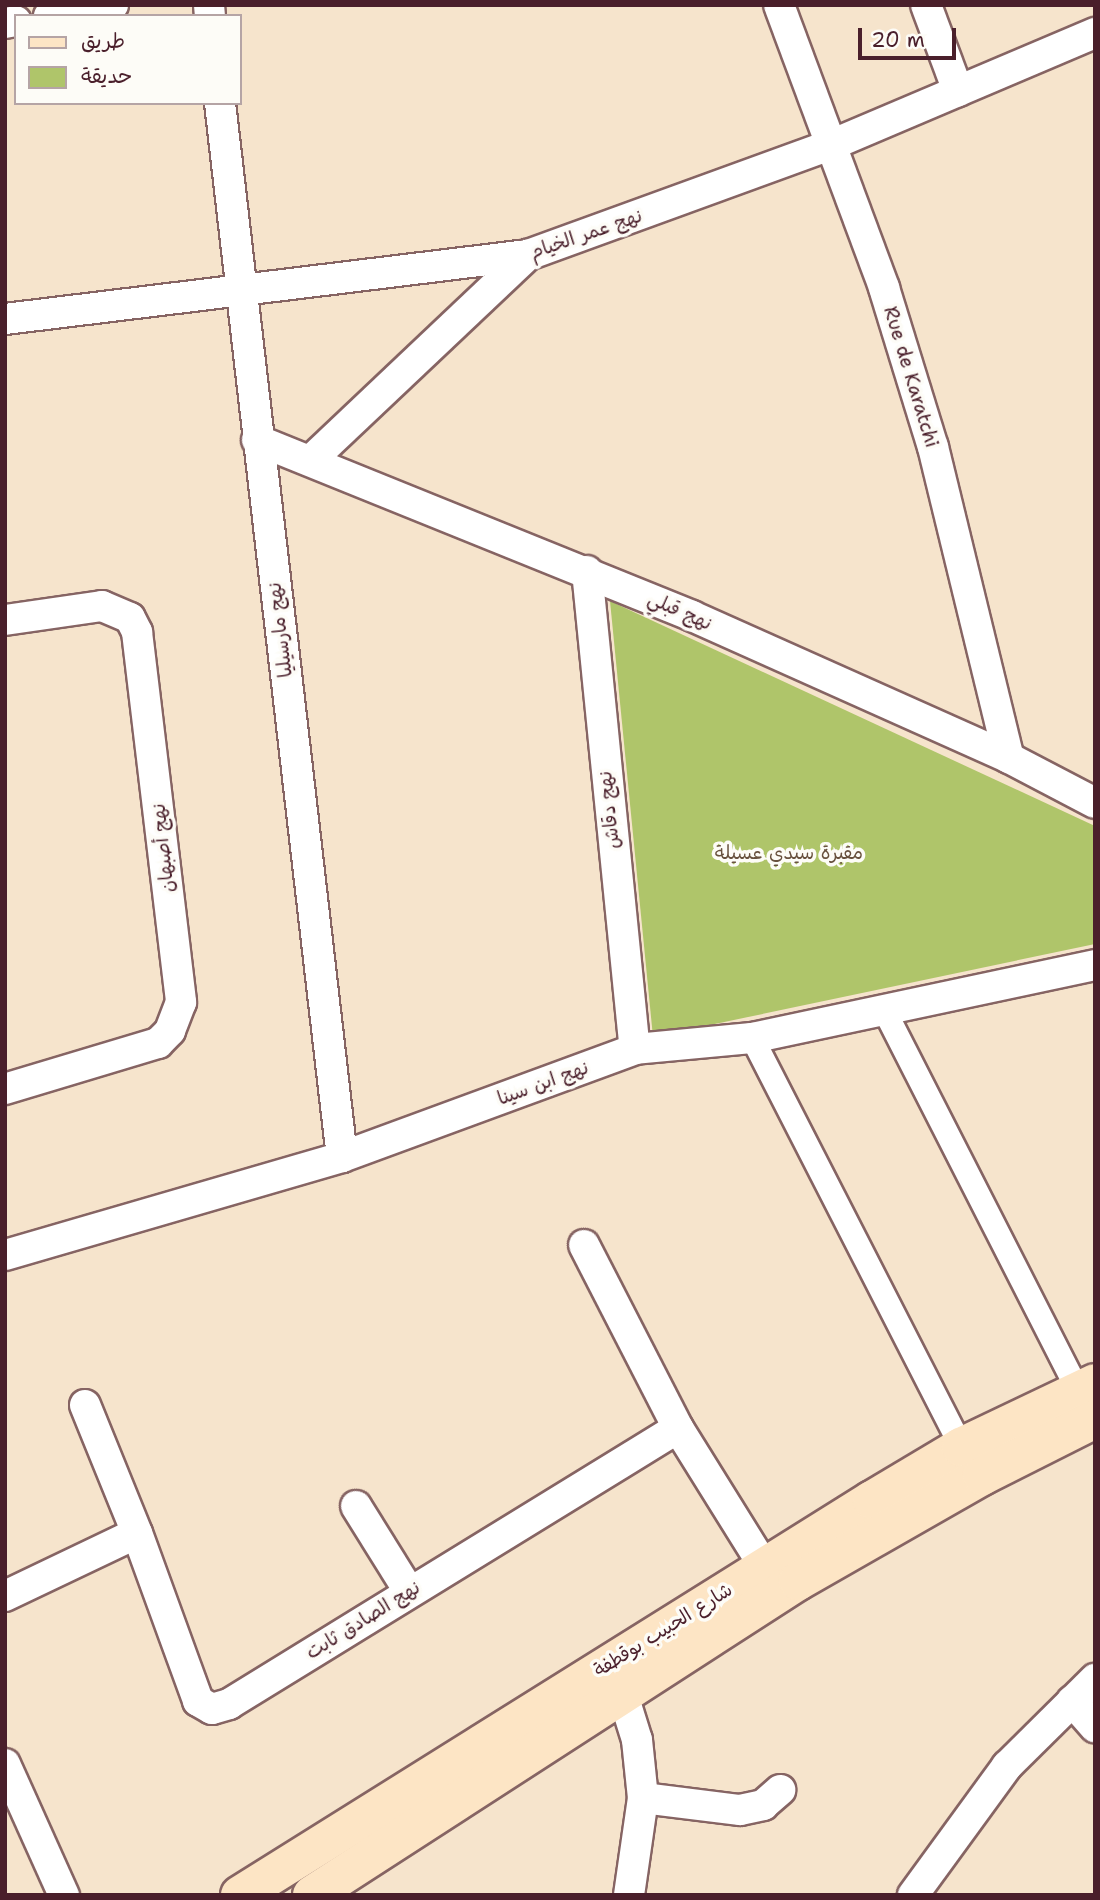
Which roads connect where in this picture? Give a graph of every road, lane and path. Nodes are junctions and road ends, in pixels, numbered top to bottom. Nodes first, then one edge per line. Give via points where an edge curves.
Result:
1 (113, 5) edge
2 (779, 5) edge
3 (926, 5) edge
4 (61, 14) edge
5 (1095, 33) edge
6 (958, 91) junction
7 (220, 105) edge
8 (831, 145) junction
9 (528, 255) junction
10 (241, 287) junction
11 (5, 319) edge
12 (257, 440) junction
13 (311, 460) junction
14 (587, 571) junction
15 (5, 620) edge
16 (1009, 758) junction
17 (1095, 803) edge
18 (1095, 965) edge
19 (883, 1008) junction
20 (752, 1038) junction
21 (635, 1049) junction
22 (5, 1089) edge
23 (342, 1157) junction
24 (584, 1245) dead end
25 (5, 1255) edge
26 (1089, 1397) edge
27 (85, 1405) dead end
28 (678, 1428) junction
29 (961, 1447) junction
30 (356, 1506) dead end
31 (137, 1533) junction
32 (764, 1566) junction
33 (409, 1591) junction
34 (5, 1596) edge
35 (1095, 1679) edge
36 (623, 1695) junction
37 (1072, 1701) junction
38 (1095, 1727) edge
39 (5, 1764) edge
40 (780, 1790) dead end
41 (643, 1798) junction
42 (64, 1895) edge
43 (240, 1895) edge
44 (312, 1895) edge
45 (629, 1895) edge
46 (913, 1895) edge

1 - 4 street
2 - 8 street, Rue de Karatchi
3 - 6 street
5 - 6 street, نهج عمر الخيام
6 - 8 street, نهج عمر الخيام
7 - 10 street, نهج مارسيليا
8 - 9 street, نهج عمر الخيام
8 - 16 street, Rue de Karatchi via 862,220 933,447
9 - 10 street, نهج عمر الخيام
9 - 13 street
10 - 11 street, نهج عمر الخيام
10 - 12 street, نهج مارسيليا
12 - 13 street, نهج قبلي
12 - 23 street, نهج مارسيليا
13 - 14 street, نهج قبلي
14 - 16 street, نهج قبلي
14 - 21 street, نهج دقاش
15 - 22 street, نهج أصبهان via 102,606 130,618 137,632 181,1002 170,1031 158,1043
16 - 17 street, نهج قبلي
18 - 19 street, نهج ابن سينا
19 - 20 street, نهج ابن سينا
19 - 26 street
20 - 21 street, نهج ابن سينا
20 - 29 street
21 - 23 street, نهج ابن سينا
23 - 25 street, نهج ابن سينا
24 - 28 street
26 - 29 main road, شارع الحبيب بوقطفة
26 - 36 main road, شارع الحبيب بوقطفة via 994,1470 798,1581
27 - 31 street, نهج الصادق ثابت
28 - 32 street
28 - 33 street, نهج الصادق ثابت
29 - 32 main road, شارع الحبيب بوقطفة
30 - 33 street
31 - 33 street, نهج الصادق ثابت via 198,1701 212,1709 229,1704
31 - 34 street
32 - 43 main road, شارع الحبيب بوقطفة
35 - 37 street
36 - 41 street via 637,1740
36 - 44 main road, شارع الحبيب بوقطفة
37 - 38 street
37 - 46 street via 1007,1766
39 - 42 street
40 - 41 street via 763,1805 740,1810
41 - 45 street

